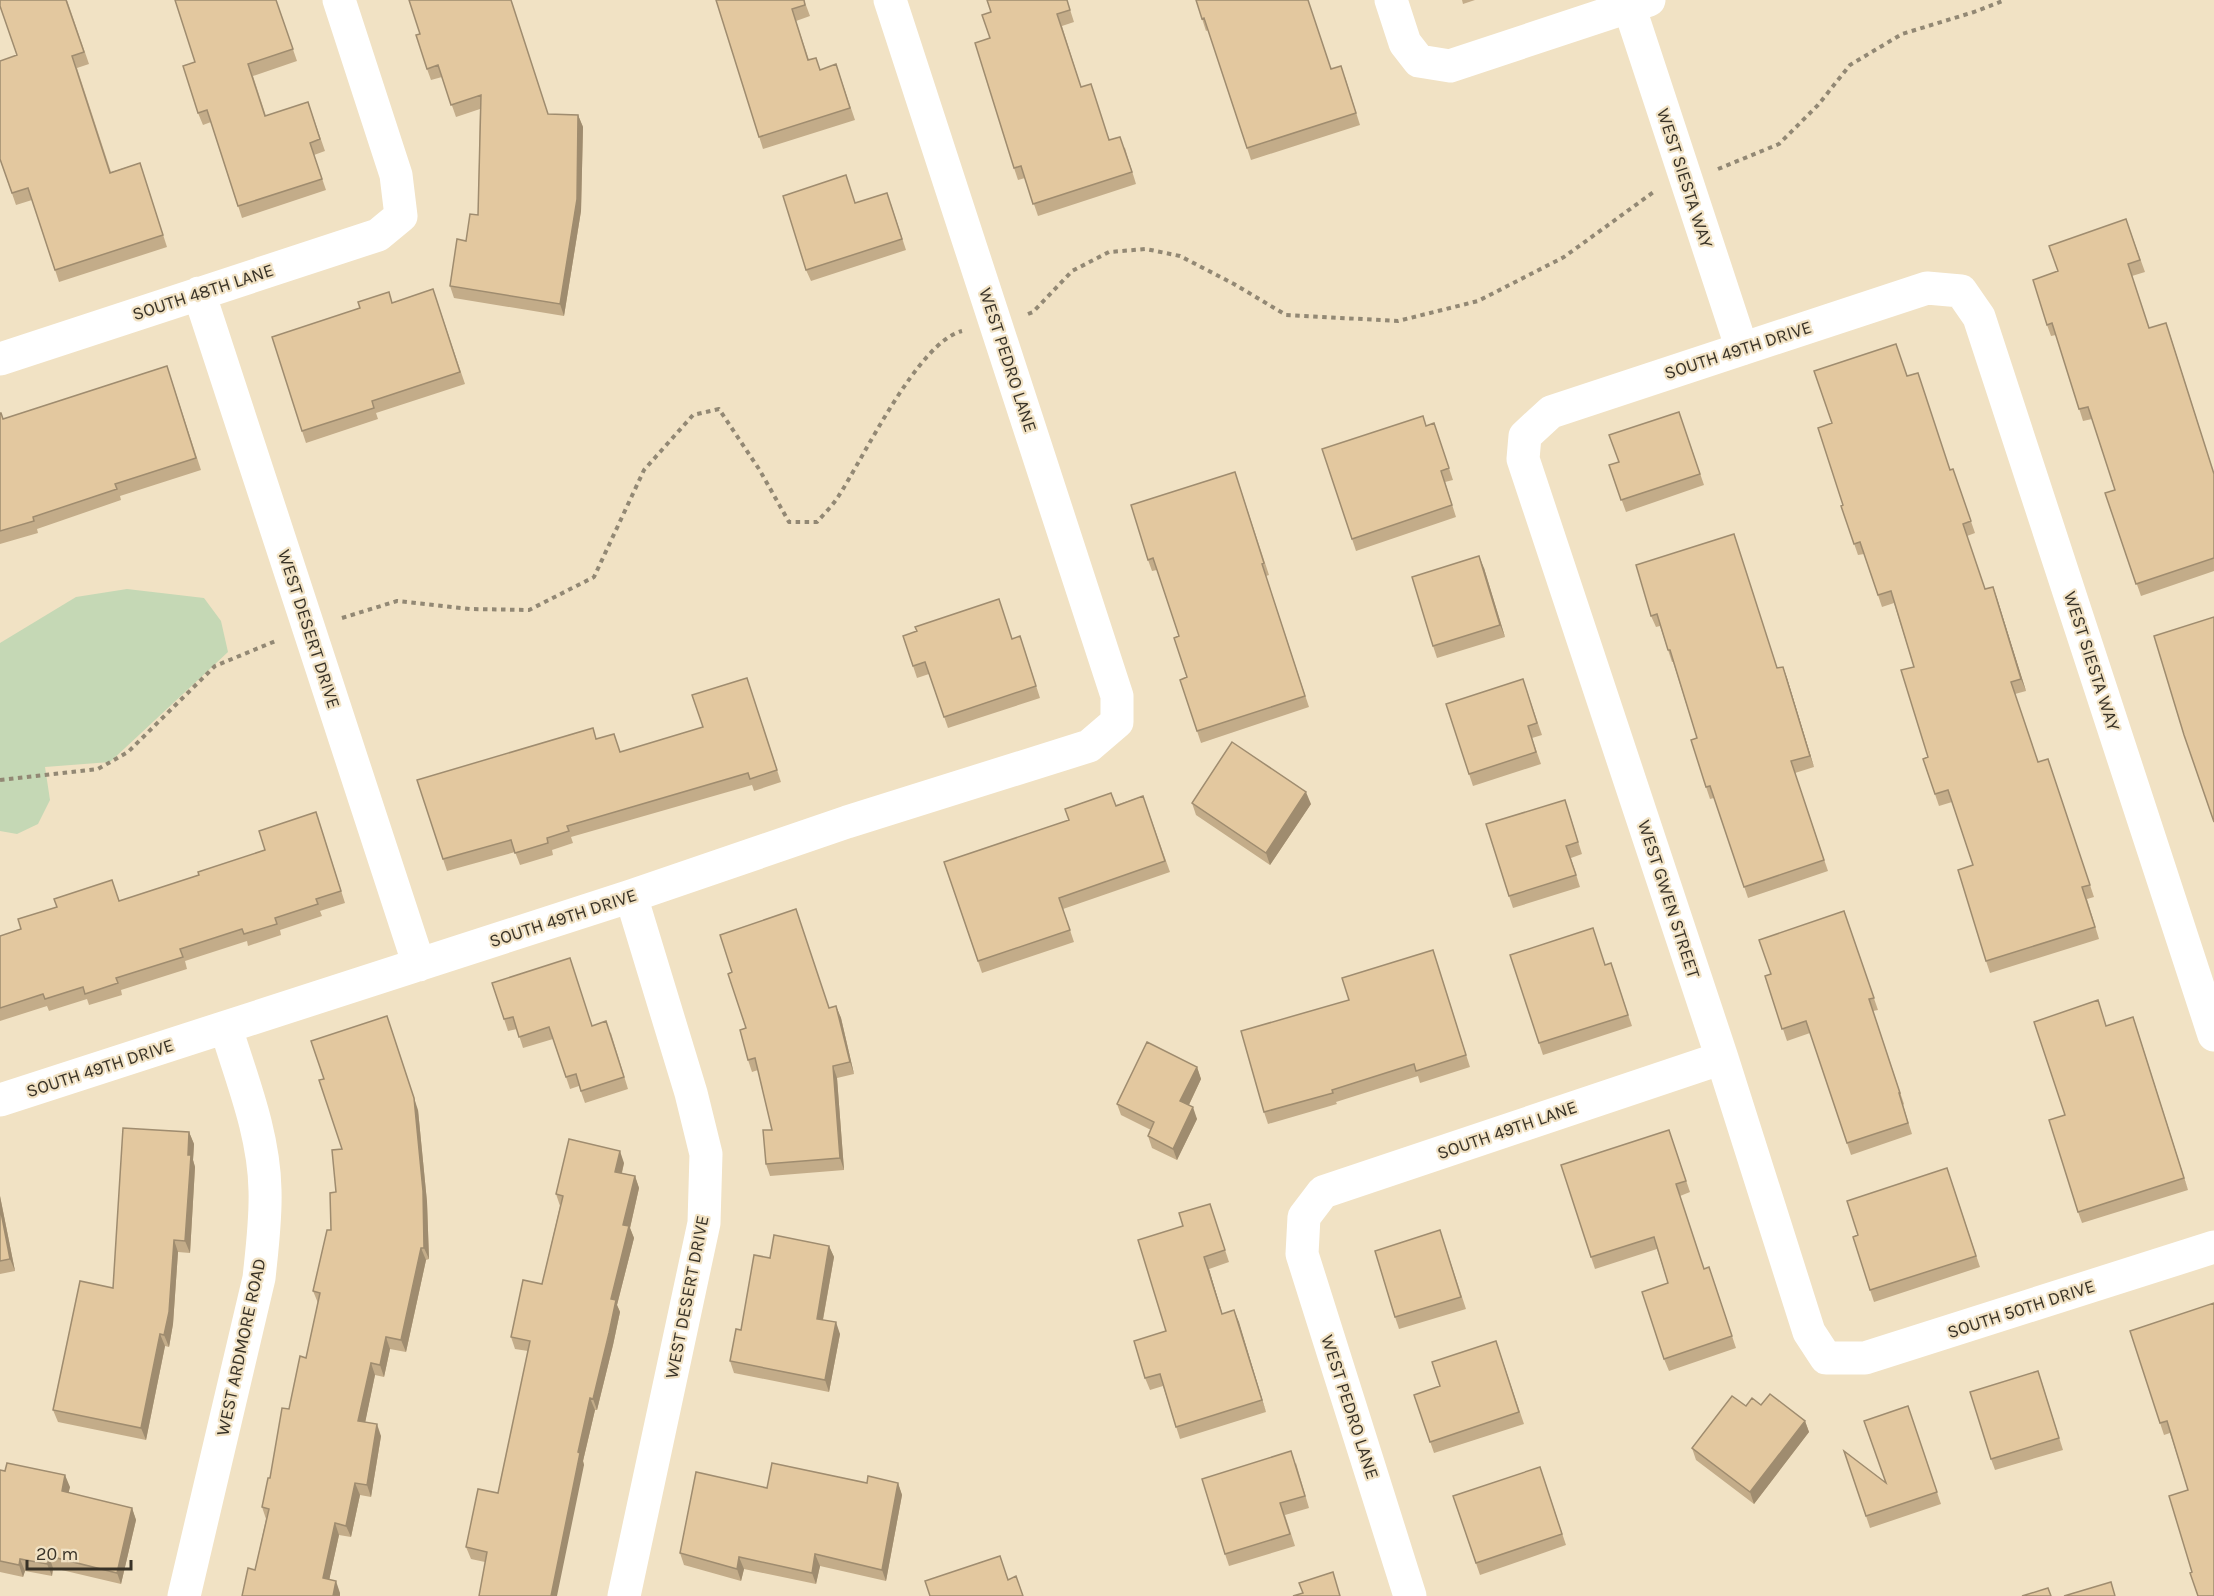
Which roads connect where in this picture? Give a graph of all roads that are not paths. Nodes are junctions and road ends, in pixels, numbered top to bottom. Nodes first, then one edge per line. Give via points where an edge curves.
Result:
1 (339, 0) edge
2 (891, 0) edge
3 (1391, 0) edge
4 (1639, 3) edge
5 (1961, 291) joint
6 (199, 293) junction
7 (1742, 349) junction
8 (1, 354) edge
9 (1525, 436) joint
10 (1117, 722) joint
11 (630, 896) junction
12 (418, 965) junction
13 (226, 1028) junction
14 (2214, 1035) edge
15 (1722, 1058) junction
16 (0, 1100) edge
17 (1304, 1217) joint
18 (2214, 1247) edge
19 (1826, 1358) joint
20 (184, 1596) edge
21 (624, 1596) edge
22 (1410, 1596) edge

1 - 6 street, SOUTH 48TH LANE via 396,175 401,216 378,235
2 - 10 street, WEST PEDRO LANE via 1117,696
3 - 4 street via 1405,43 1419,61 1450,66
4 - 7 street, WEST SIESTA WAY via 1686,180
5 - 7 street, SOUTH 49TH DRIVE via 1927,288
5 - 14 street, WEST SIESTA WAY via 1979,317
6 - 8 street, SOUTH 48TH LANE
6 - 12 street, WEST DESERT DRIVE
7 - 9 street, SOUTH 49TH DRIVE via 1551,412
9 - 15 street, WEST GWEN STREET via 1523,459
10 - 11 street, SOUTH 49TH DRIVE via 1089,746
11 - 12 street, SOUTH 49TH DRIVE
11 - 21 street, WEST DESERT DRIVE via 706,1154 704,1222
12 - 13 street, SOUTH 49TH DRIVE
13 - 16 street, SOUTH 49TH DRIVE
13 - 20 street, WEST ARDMORE ROAD via 254,1115 261,1153 265,1189 263,1235 259,1278
15 - 17 street, SOUTH 49TH LANE via 1323,1192
15 - 19 street, WEST GWEN STREET via 1809,1332
17 - 22 street, WEST PEDRO LANE via 1302,1254
18 - 19 street, SOUTH 50TH DRIVE via 1865,1358

